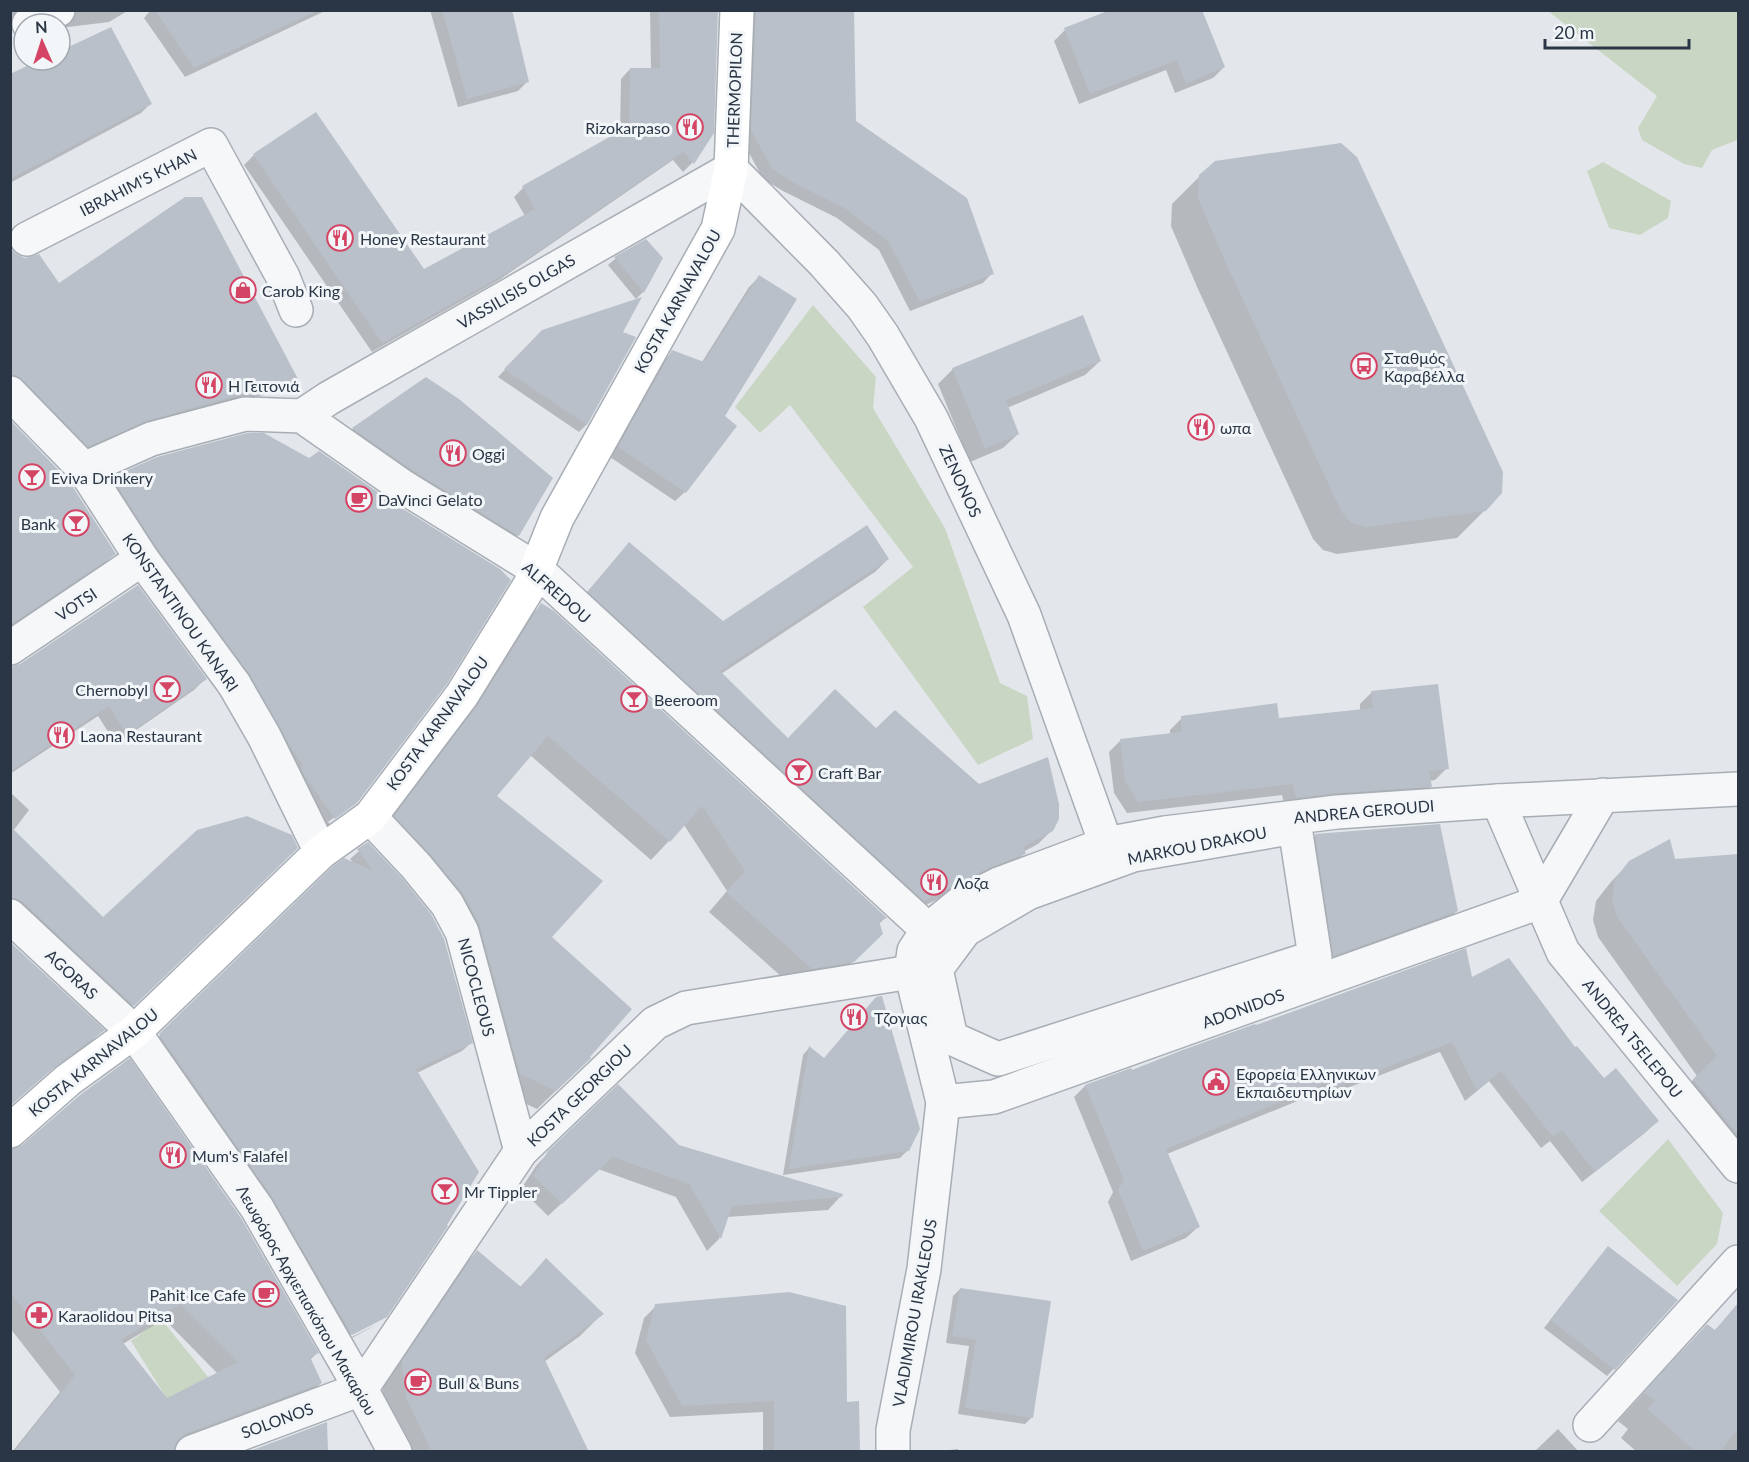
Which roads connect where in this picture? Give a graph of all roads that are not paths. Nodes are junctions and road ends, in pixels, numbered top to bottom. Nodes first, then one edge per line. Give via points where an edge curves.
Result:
1 (737, 10) edge
2 (731, 169) junction
3 (27, 239) dead end
4 (296, 310) dead end
5 (10, 393) edge
6 (302, 416) junction
7 (84, 469) junction
8 (142, 560) junction
9 (536, 569) junction
10 (10, 648) edge
11 (1738, 789) edge
12 (1603, 795) junction
13 (1498, 801) junction
14 (369, 817) junction
15 (1106, 844) junction
16 (321, 852) junction
17 (1540, 902) junction
18 (10, 916) edge
19 (928, 930) junction
20 (911, 972) junction
21 (134, 1032) junction
22 (998, 1059) joint
23 (68, 1080) junction
24 (943, 1102) junction
25 (10, 1112) edge
26 (10, 1131) edge
27 (520, 1151) junction
28 (1738, 1166) edge
29 (1738, 1262) edge
30 (361, 1389) junction
31 (1590, 1425) dead end
32 (192, 1452) edge
33 (395, 1452) edge
34 (893, 1452) edge

1 - 2 main road, THERMOPILON
2 - 6 street, VASSILISIS OLGAS
2 - 9 main road, KOSTA KARNAVALOU via 718,229 557,518
2 - 15 street, ZENONOS via 862,306 931,418 1024,615
3 - 4 street, IBRAHIM'S KHAN via 212,145 283,277
5 - 7 street, KONSTANTINOU KANARI
6 - 7 street via 245,414 151,439
6 - 9 street, ALFREDOU via 402,486
7 - 8 street, KONSTANTINOU KANARI
8 - 10 street, VOTSI
8 - 16 street, KONSTANTINOU KANARI via 234,684
9 - 14 main road, KOSTA KARNAVALOU via 462,695
9 - 19 street, ALFREDOU
11 - 12 street, ANDREA GEROUDI
12 - 13 street, ANDREA GEROUDI
12 - 17 street
13 - 15 street, ANDREA GEROUDI via 1336,812 1164,832
13 - 17 street, ANDREA TSELEPOU
14 - 16 main road, KOSTA KARNAVALOU
14 - 27 street, NICOCLEOUS via 447,904 462,932
15 - 19 street, ANDREA GEROUDI via 999,884 961,903
16 - 21 main road, KOSTA KARNAVALOU
17 - 24 street, ADONIDOS via 994,1097
17 - 28 street, ANDREA TSELEPOU via 1563,952
18 - 21 street, AGORAS
19 - 20 street via 914,951
20 - 24 street
20 - 27 street, KOSTA GEORGIOU via 686,1008 655,1023
21 - 23 main road, KOSTA KARNAVALOU
21 - 30 street, Λεωφόρος Αρχιεπισκόπου Μακαρίου via 256,1208
22 - 22 street, MARKOU DRAKOU via 1315,957 1295,827 1133,855 1028,892 965,930 936,969 951,1038
23 - 25 street
23 - 26 main road, KOSTA KARNAVALOU
24 - 34 street, VLADIMIROU IRAKLEOUS via 924,1269 893,1430
27 - 30 street, KOSTA GEORGIOU
29 - 31 street
30 - 32 street, SOLONOS
30 - 33 street, Λεωφόρος Αρχιεπισκόπου Μακαρίου

